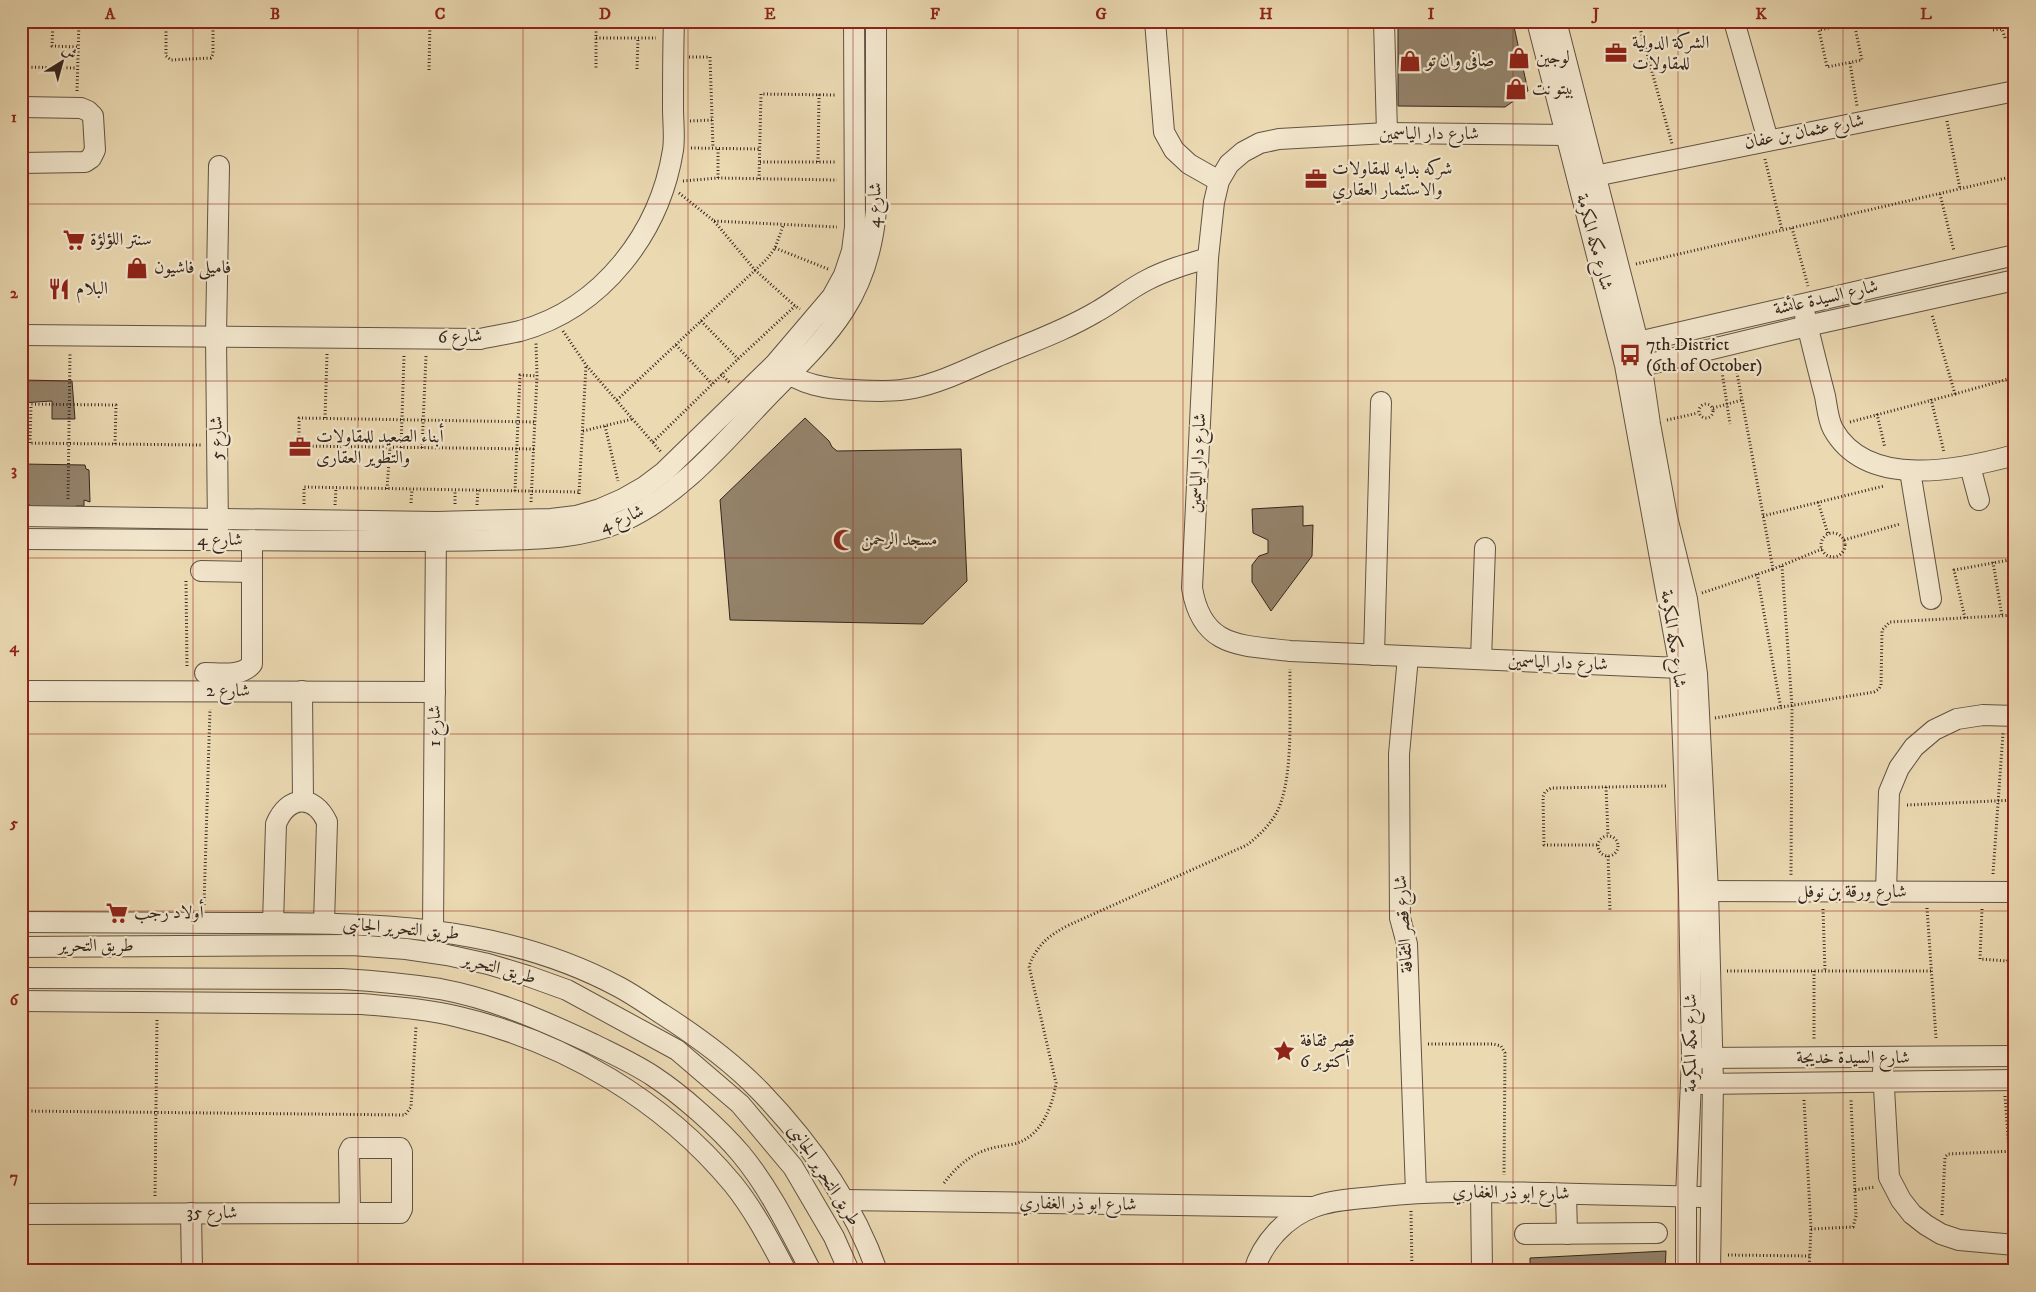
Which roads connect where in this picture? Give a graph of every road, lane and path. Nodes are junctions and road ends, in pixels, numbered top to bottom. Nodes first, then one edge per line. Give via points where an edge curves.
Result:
1 (53, 21) edge
2 (79, 21) edge
3 (166, 21) edge
4 (214, 21) edge
5 (430, 21) edge
6 (596, 21) edge
7 (854, 21) edge
8 (876, 21) edge
9 (1155, 21) edge
10 (1384, 21) edge
11 (1537, 21) edge
12 (1556, 21) edge
13 (1638, 21) edge
14 (1734, 21) edge
15 (1990, 21) edge
16 (1854, 22) edge
17 (2015, 36) edge
18 (2008, 37) junction
19 (596, 38) junction
20 (638, 38) junction
21 (673, 39) edge
22 (78, 47) junction
23 (1850, 63) junction
24 (21, 67) edge
25 (77, 68) junction
26 (596, 68) dead end
27 (637, 69) dead end
28 (429, 70) dead end
29 (2015, 75) edge
30 (2015, 91) edge
31 (818, 94) junction
32 (854, 95) junction
33 (1944, 105) junction
34 (21, 107) edge
35 (76, 108) junction
36 (1860, 121) junction
37 (1387, 133) junction
38 (1566, 135) junction
39 (1764, 140) junction
40 (673, 148) junction
41 (712, 148) junction
42 (718, 148) junction
43 (760, 149) junction
44 (1676, 158) junction
45 (760, 162) junction
46 (818, 162) junction
47 (21, 163) edge
48 (219, 166) dead end
49 (855, 171) junction
50 (1595, 176) junction
51 (2015, 176) edge
52 (718, 178) junction
53 (760, 179) junction
54 (1219, 181) junction
55 (666, 183) junction
56 (1960, 189) junction
57 (1940, 194) junction
58 (714, 221) junction
59 (783, 226) junction
60 (855, 227) junction
61 (1792, 228) junction
62 (1782, 230) junction
63 (775, 248) junction
64 (2015, 255) edge
65 (1208, 258) junction
66 (1619, 268) junction
67 (1958, 268) junction
68 (755, 270) junction
69 (844, 275) junction
70 (2015, 280) edge
71 (1927, 300) junction
72 (1807, 303) junction
73 (795, 306) junction
74 (560, 314) junction
75 (817, 316) junction
76 (701, 321) junction
77 (1807, 326) junction
78 (521, 330) junction
79 (21, 335) edge
80 (70, 335) junction
81 (216, 336) junction
82 (328, 337) junction
83 (405, 338) junction
84 (426, 338) junction
85 (1638, 342) junction
86 (676, 345) junction
87 (1725, 346) junction
88 (738, 359) junction
89 (586, 365) junction
90 (1642, 366) junction
91 (782, 370) junction
92 (537, 376) junction
93 (2015, 377) edge
94 (712, 384) junction
95 (1955, 394) junction
96 (1931, 399) junction
97 (617, 400) junction
98 (1742, 400) junction
99 (1381, 402) dead end
100 (21, 404) edge
101 (31, 404) dead end
102 (69, 405) junction
103 (1727, 405) junction
104 (1713, 408) junction
105 (1698, 413) junction
106 (1877, 414) junction
107 (325, 418) junction
108 (634, 419) junction
109 (402, 420) junction
110 (423, 420) junction
111 (518, 422) junction
112 (535, 422) junction
113 (1650, 424) junction
114 (1730, 424) dead end
115 (605, 426) junction
116 (1832, 428) junction
117 (583, 431) junction
118 (653, 442) junction
119 (21, 443) edge
120 (30, 443) junction
121 (69, 444) junction
122 (115, 444) junction
123 (217, 445) junction
124 (390, 448) junction
125 (400, 448) junction
126 (422, 448) junction
127 (517, 449) junction
128 (534, 449) junction
129 (2015, 455) edge
130 (1970, 466) junction
131 (1889, 468) junction
132 (1948, 468) junction
133 (664, 472) junction
134 (1911, 475) junction
135 (388, 489) junction
136 (515, 491) junction
137 (532, 491) junction
138 (580, 492) junction
139 (623, 499) junction
140 (1979, 500) dead end
141 (1818, 502) junction
142 (21, 516) edge
143 (576, 516) junction
144 (1763, 516) junction
145 (68, 517) junction
146 (1918, 518) junction
147 (218, 519) junction
148 (531, 520) junction
149 (304, 521) junction
150 (436, 532) junction
151 (1828, 534) junction
152 (21, 539) edge
153 (218, 540) junction
154 (252, 540) junction
155 (1844, 540) junction
156 (1485, 548) dead end
157 (1822, 549) junction
158 (2015, 559) edge
159 (1993, 562) junction
160 (1782, 566) junction
161 (1773, 569) junction
162 (252, 572) junction
163 (1757, 574) junction
164 (194, 575) joint
165 (1687, 599) junction
166 (1931, 599) dead end
167 (2015, 615) edge
168 (2002, 616) junction
169 (1965, 618) junction
170 (1290, 651) junction
171 (1374, 655) junction
172 (1408, 657) junction
173 (1481, 659) junction
174 (1680, 668) junction
175 (208, 682) junction
176 (21, 691) edge
177 (188, 691) junction
178 (302, 691) junction
179 (435, 692) junction
180 (1792, 706) junction
181 (1781, 709) junction
182 (2010, 715) edge
183 (1701, 720) junction
184 (1684, 786) junction
185 (1606, 787) junction
186 (2015, 800) edge
187 (303, 801) junction
188 (1998, 801) junction
189 (1888, 805) junction
190 (1608, 835) junction
191 (1597, 845) junction
192 (1608, 856) junction
193 (1699, 891) junction
194 (1790, 892) junction
195 (1822, 892) junction
196 (1886, 892) junction
197 (1926, 892) junction
198 (2000, 892) edge
199 (1610, 912) dead end
200 (21, 922) edge
201 (204, 923) junction
202 (282, 923) junction
203 (324, 923) junction
204 (433, 930) junction
205 (21, 946) edge
206 (291, 946) junction
207 (1814, 971) junction
208 (1825, 971) junction
209 (1931, 971) junction
210 (1710, 972) junction
211 (21, 978) edge
212 (632, 994) junction
213 (21, 1001) edge
214 (157, 1001) junction
215 (417, 1008) junction
216 (629, 1024) junction
217 (1410, 1044) junction
218 (2015, 1056) edge
219 (1937, 1057) junction
220 (1692, 1058) junction
221 (1712, 1058) junction
222 (1882, 1058) junction
223 (1814, 1059) junction
224 (2010, 1080) edge
225 (1803, 1082) junction
226 (1850, 1082) junction
227 (1884, 1082) junction
228 (1713, 1083) junction
229 (1692, 1084) junction
230 (21, 1111) edge
231 (156, 1113) junction
232 (2009, 1151) junction
233 (2015, 1151) edge
234 (1481, 1192) junction
235 (1504, 1192) junction
236 (1413, 1193) junction
237 (1566, 1194) junction
238 (1686, 1197) junction
239 (1711, 1198) junction
240 (844, 1200) junction
241 (930, 1201) junction
242 (1312, 1208) junction
243 (350, 1213) junction
244 (21, 1214) edge
245 (155, 1214) junction
246 (191, 1214) junction
247 (1810, 1229) junction
248 (1657, 1233) dead end
249 (1525, 1234) dead end
250 (1567, 1234) junction
251 (1941, 1234) junction
252 (2015, 1244) edge
253 (1810, 1256) junction
254 (1710, 1263) edge
255 (192, 1271) edge
256 (786, 1271) edge
257 (811, 1271) edge
258 (849, 1271) edge
259 (877, 1271) edge
260 (1254, 1271) edge
261 (1412, 1271) edge
262 (1482, 1271) edge
263 (1686, 1271) edge
264 (1809, 1271) edge

1 - 22 path via 52,46
2 - 22 path
3 - 4 path via 166,56 171,60 211,58
5 - 28 path
6 - 19 path
7 - 32 street, شارع 4
8 - 91 street, شارع 4 via 876,210 870,256 859,285 840,318
9 - 54 street via 1164,132 1174,150 1189,164
10 - 37 street
11 - 38 street, شارع مكه المكرمة
12 - 50 street, شارع مكه المكرمة
13 - 44 path
14 - 39 street
15 - 18 path via 1992,30 2002,29 2005,38
16 - 23 path via 1862,60
16 - 23 path via 1819,30 1827,67
17 - 18 path
18 - 29 path
19 - 20 path
19 - 26 path
20 - 21 path
20 - 27 path
21 - 40 street, شارع 6
21 - 41 path via 710,57
22 - 25 path
23 - 36 path
24 - 25 path
25 - 35 path
30 - 33 street, شارع عثمان بن عفان
31 - 32 path
31 - 43 path via 761,94
31 - 46 path
32 - 49 street, شارع 4
33 - 36 street, شارع عثمان بن عفان
33 - 56 path
34 - 35 street
35 - 47 street via 93,116 95,150 91,158 85,162
36 - 39 street, شارع عثمان بن عفان
37 - 38 street, شارع دار الياسمين
37 - 54 street, شارع دار الياسمين via 1260,143 1229,164
38 - 174 street, شارع مكه المكرمة via 1625,365
39 - 44 street, شارع عثمان بن عفان
39 - 62 path
40 - 41 path
40 - 55 street, شارع 6
41 - 42 path
42 - 43 path
42 - 52 path
43 - 45 path
44 - 50 street, شارع عثمان بن عفان
45 - 46 path
45 - 53 path
46 - 49 path
48 - 81 street, شارع 5
49 - 53 path
49 - 60 street, شارع 4
50 - 66 street, شارع مكه المكرمة
51 - 56 path
52 - 53 path
52 - 55 path
54 - 65 street, شارع دار الياسمين
55 - 58 path
55 - 74 street, شارع 6 via 649,226 625,261 596,291
56 - 57 path
57 - 61 path
57 - 67 path
58 - 59 path
58 - 68 path
59 - 60 path
59 - 63 path
60 - 69 street, شارع 4 via 852,252
61 - 62 path
61 - 72 path
62 - 66 path
63 - 68 path
63 - 69 path
64 - 67 street, شارع السيدة عائشة
65 - 91 street via 1147,280 1097,312 1059,331 921,386 883,392 837,389 818,386
65 - 170 street, شارع دار الياسمين via 1192,578 1194,605 1202,621 1231,643
66 - 85 street, شارع مكه المكرمة
67 - 72 street, شارع السيدة عائشة
68 - 73 path
68 - 76 path
69 - 75 street, شارع 4
70 - 71 street, شارع السيدة عائشة
71 - 77 street, شارع السيدة عائشة
71 - 95 path
72 - 77 street
72 - 85 street, شارع السيدة عائشة
73 - 75 path
73 - 88 path
74 - 78 street, شارع 6
74 - 89 path via 564,332
75 - 91 street, شارع 4
76 - 86 path
76 - 88 path
77 - 87 street, شارع السيدة عائشة
77 - 116 street
78 - 84 street, شارع 6 via 480,338
78 - 92 path via 529,334 537,345
79 - 80 street, شارع 6
80 - 81 street, شارع 6
80 - 102 path
81 - 82 street, شارع 6
81 - 123 street, شارع 5
82 - 83 street, شارع 6
82 - 107 path
83 - 84 street, شارع 6
83 - 109 path
84 - 110 path
85 - 90 street, شارع مكه المكرمة
86 - 94 path
86 - 97 path
87 - 90 street, شارع السيدة عائشة
87 - 98 path
87 - 103 path
88 - 94 path
89 - 97 path
89 - 117 path
90 - 113 street, شارع مكه المكرمة
91 - 133 street, شارع 4
91 - 150 street, شارع 4 via 680,485 622,521 578,535 518,539
92 - 111 path via 520,375
92 - 112 path
93 - 95 path
94 - 118 path
95 - 96 path
96 - 106 path
96 - 132 path
97 - 108 path
98 - 103 path
98 - 144 path
99 - 171 street
100 - 102 path
101 - 120 path
102 - 121 path
102 - 122 path via 116,405
103 - 104 path
103 - 114 path
104 - 105 path via 1704,404
104 - 105 path via 1713,414 1708,418 1702,418
105 - 113 path
106 - 116 path
106 - 131 path
107 - 109 path
107 - 124 path via 300,418 299,446
108 - 115 path
108 - 118 path
109 - 110 path
109 - 125 path
110 - 111 path
110 - 126 path
111 - 112 path
111 - 127 path
112 - 128 path
113 - 165 street, شارع مكه المكرمة via 1667,517
115 - 117 path
115 - 139 path
116 - 131 street via 1850,450
117 - 138 path
118 - 133 path via 664,458
119 - 120 path
120 - 121 path
121 - 122 path
121 - 145 path
122 - 123 path
123 - 147 street, شارع 5
124 - 125 path
124 - 135 path
125 - 126 path
126 - 127 path
127 - 128 path
127 - 136 path
128 - 137 path
129 - 130 street
130 - 132 street
130 - 140 street
131 - 134 street
132 - 134 street
133 - 139 street, شارع 4
134 - 141 path
134 - 146 street
135 - 136 path
135 - 149 path via 304,487
136 - 137 path
137 - 138 path
137 - 148 path
138 - 143 path
139 - 143 street, شارع 4
141 - 144 path
141 - 151 path
142 - 145 street, شارع 4
143 - 148 street, شارع 4
144 - 161 path
145 - 147 street, شارع 4
146 - 155 path
146 - 166 street
147 - 149 street, شارع 4
147 - 153 street, شارع 5
148 - 150 street, شارع 4
149 - 150 street, شارع 4
150 - 154 street, شارع 4
150 - 179 street, شارع 1
151 - 155 path via 1838,534
151 - 157 path via 1821,543
152 - 153 street, شارع 4
153 - 154 street, شارع 4
154 - 162 street
155 - 157 path via 1846,548 1839,556 1828,557
156 - 173 street
157 - 160 path
158 - 159 path
159 - 168 path
159 - 169 path via 1954,570
160 - 161 path
160 - 180 path
161 - 163 path
162 - 164 street
162 - 175 street via 252,664
163 - 165 path
163 - 181 path
164 - 177 path
165 - 183 street, شارع مكه المكرمة
167 - 168 path
168 - 169 path
169 - 180 path via 1890,622 1882,630 1881,685 1878,689
170 - 171 street, شارع دار الياسمين
170 - 241 path via 1287,780 1283,799 1274,817 1247,845 1069,925 1039,945 1029,966 1056,1083 1053,1102 1033,1134 1016,1144 981,1152 965,1161
171 - 172 street, شارع دار الياسمين
172 - 173 street, شارع دار الياسمين
172 - 217 street, شارع قصر الثقافة via 1399,754 1399,793 1400,918 1407,944
173 - 174 street, شارع دار الياسمين
174 - 184 street, شارع مكه المكرمة
175 - 177 street, شارع 2
175 - 178 street, شارع 2
175 - 201 path
176 - 177 street, شارع 2
178 - 179 street, شارع 2
178 - 187 street
179 - 204 street, شارع 1
180 - 181 path
180 - 194 path
181 - 183 path
182 - 188 path
182 - 189 street via 1958,719 1934,730 1914,747 1899,768 1889,792
183 - 193 street, شارع مكه المكرمة
184 - 185 path
184 - 193 street, شارع مكه المكرمة
185 - 190 path
185 - 191 path via 1551,788 1543,797 1544,845
186 - 188 path
187 - 202 street via 291,804 281,812 276,824
187 - 203 street via 314,804 328,822
188 - 189 path
188 - 198 path
189 - 196 street
190 - 191 path
190 - 192 path via 1615,838 1618,846 1615,853
191 - 192 path via 1600,853
192 - 199 path
193 - 194 street, شارع ورقة بن نوفل
193 - 210 street, شارع مكه المكرمة
193 - 220 street, شارع مكه المكرمة
194 - 195 street, شارع ورقة بن نوفل
195 - 196 street, شارع ورقة بن نوفل
195 - 208 path
196 - 197 street, شارع ورقة بن نوفل
197 - 198 street, شارع ورقة بن نوفل
197 - 209 path
198 - 198 path via 2009,957 2007,961 1980,959
200 - 201 street, طريق التحرير الجانبى
201 - 202 street, طريق التحرير الجانبى
202 - 203 street, طريق التحرير الجانبى
202 - 206 street
203 - 204 street, طريق التحرير الجانبى
204 - 212 street, طريق التحرير الجانبى via 520,947 570,964
205 - 206 street, طريق التحرير
206 - 216 street, طريق التحرير via 352,945 406,949 488,964 567,990
207 - 208 path
207 - 210 path
207 - 223 path
208 - 209 path
209 - 219 path
210 - 221 street, شارع مكه المكرمة
211 - 257 street, طريق التحرير via 390,982 491,1002 536,1018 653,1076 700,1114 741,1154 780,1211
212 - 216 street
212 - 240 street, طريق التحرير الجانبى via 706,1043 746,1077 816,1156
213 - 214 street
214 - 215 street via 362,1004
214 - 231 path
215 - 231 path via 411,1107 405,1115
215 - 256 street via 459,1016 540,1042 579,1061 660,1112 699,1146 734,1185 763,1228
216 - 258 street, طريق التحرير via 677,1050 740,1104 793,1167 834,1237
217 - 235 path via 1501,1046 1505,1053
217 - 236 street, شارع قصر الثقافة
218 - 219 street, شارع السيدة خديجة
219 - 222 street, شارع السيدة خديجة
220 - 221 street, شارع السيدة خديجة
220 - 229 street, شارع مكه المكرمة
221 - 223 street, شارع السيدة خديجة
221 - 228 street, شارع مكه المكرمة
222 - 223 street, شارع السيدة خديجة
222 - 227 street
224 - 227 street, شارع السيدة خديجة
224 - 232 path
225 - 226 street, شارع السيدة خديجة
225 - 228 street, شارع السيدة خديجة
225 - 247 path
226 - 227 street, شارع السيدة خديجة
226 - 247 path via 1856,1216 1853,1227
227 - 251 street via 1889,1177 1912,1214
228 - 229 street, شارع السيدة خديجة
228 - 239 street, شارع مكه المكرمة
229 - 238 street, شارع مكه المكرمة
230 - 231 path
231 - 245 path
232 - 233 path
232 - 251 path via 1952,1153 1945,1157
234 - 235 street, شارع ابو ذر الغفاري
234 - 236 street, شارع ابو ذر الغفاري
234 - 262 street
235 - 237 street, شارع ابو ذر الغفاري
236 - 242 street, شارع ابو ذر الغفاري via 1328,1203
236 - 261 path
237 - 238 street, شارع ابو ذر الغفاري
237 - 250 street
238 - 239 street, شارع ابو ذر الغفاري
238 - 263 street, شارع مكه المكرمة
239 - 254 street, شارع مكه المكرمة
240 - 241 street, شارع ابو ذر الغفاري
240 - 259 street, طريق التحرير الجانبى via 869,1246
241 - 242 street, شارع ابو ذر الغفاري
242 - 260 street, شارع ابو ذر الغفاري via 1298,1215 1272,1237
243 - 243 street, شارع 35 via 402,1212 400,1148 351,1148
243 - 246 street, شارع 35
244 - 245 street, شارع 35
245 - 246 street, شارع 35
246 - 255 street
247 - 253 path
248 - 250 street
249 - 250 street
251 - 252 street via 1959,1240
253 - 254 path
253 - 264 path

